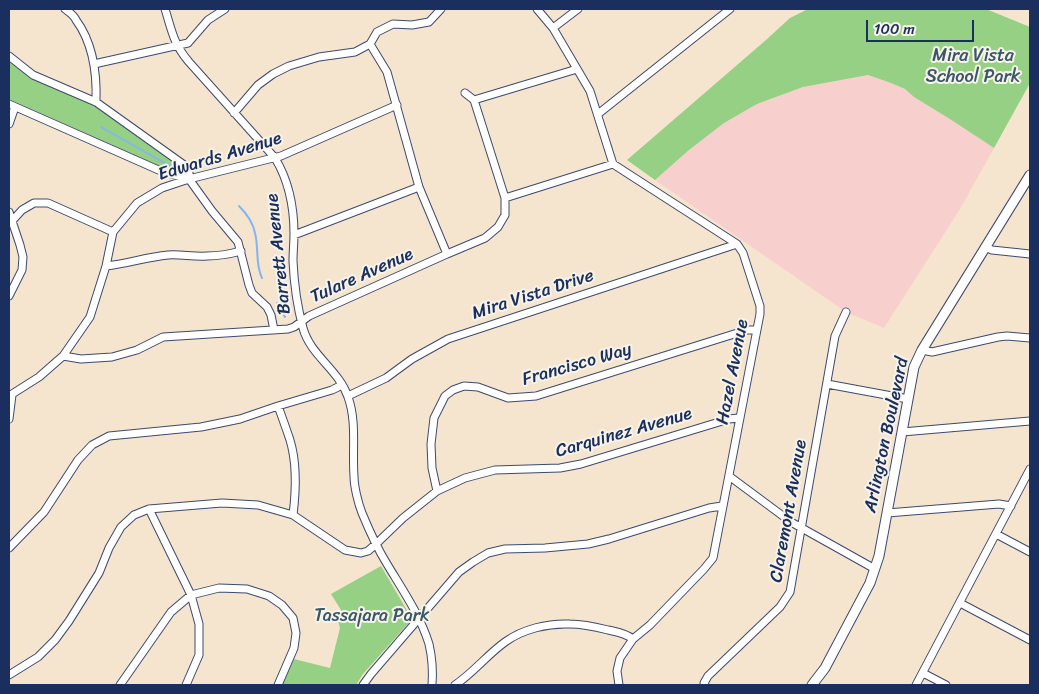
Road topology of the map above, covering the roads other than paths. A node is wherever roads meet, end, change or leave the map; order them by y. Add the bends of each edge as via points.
1 (65, 9) edge
2 (165, 9) edge
3 (225, 9) edge
4 (441, 9) edge
5 (537, 9) edge
6 (578, 9) edge
7 (730, 9) edge
8 (553, 28) junction
9 (370, 44) junction
10 (177, 45) junction
11 (9, 56) edge
12 (94, 64) junction
13 (578, 69) junction
14 (465, 93) dead end
15 (474, 100) junction
16 (96, 102) junction
17 (12, 105) edge
18 (397, 105) junction
19 (234, 113) junction
20 (598, 114) junction
21 (9, 124) edge
22 (275, 158) junction
23 (613, 164) junction
24 (1030, 175) edge
25 (189, 179) junction
26 (419, 186) junction
27 (506, 198) junction
28 (9, 212) edge
29 (12, 221) junction
30 (113, 232) junction
31 (294, 235) junction
32 (737, 244) junction
33 (985, 247) junction
34 (241, 251) junction
35 (447, 254) junction
36 (1030, 254) edge
37 (106, 266) junction
38 (9, 296) edge
39 (846, 312) dead end
40 (301, 322) junction
41 (274, 330) junction
42 (756, 330) junction
43 (1030, 338) edge
44 (922, 350) junction
45 (63, 356) junction
46 (827, 384) junction
47 (342, 385) junction
48 (11, 395) edge
49 (348, 396) junction
50 (908, 399) junction
51 (278, 406) junction
52 (739, 418) junction
53 (9, 419) edge
54 (1030, 421) edge
55 (902, 432) junction
56 (1030, 469) edge
57 (729, 476) junction
58 (437, 491) junction
59 (722, 506) junction
60 (1011, 506) junction
61 (149, 509) junction
62 (887, 512) junction
63 (293, 515) junction
64 (801, 528) junction
65 (996, 534) junction
66 (376, 544) junction
67 (9, 548) edge
68 (1030, 552) edge
69 (875, 569) junction
70 (191, 595) junction
71 (960, 603) junction
72 (419, 618) junction
73 (633, 639) junction
74 (1030, 640) edge
75 (923, 673) junction
76 (9, 675) edge
77 (120, 685) edge
78 (186, 685) edge
79 (278, 685) edge
80 (363, 685) edge
81 (432, 685) edge
82 (455, 685) edge
83 (619, 685) edge
84 (705, 685) edge
85 (812, 685) edge
86 (916, 685) edge
87 (946, 685) edge

1 - 12 street via 76,18 87,39
2 - 10 street, Barrett Avenue
3 - 10 street via 208,20 188,43
4 - 9 street via 430,22 393,24 377,32
5 - 8 street
6 - 8 street
7 - 20 street
8 - 13 street
9 - 18 street via 387,72
9 - 19 street via 355,52 318,57 273,74 258,85
10 - 12 street
10 - 19 street, Barrett Avenue
11 - 16 street via 32,75
12 - 16 street
13 - 15 street
13 - 20 street
14 - 15 street
15 - 27 street
16 - 25 street via 187,167
17 - 21 street
17 - 25 street via 163,172
18 - 22 street, Edwards Avenue
18 - 26 street
19 - 22 street, Barrett Avenue
20 - 23 street
22 - 25 street, Edwards Avenue
22 - 31 street, Barrett Avenue via 290,194
23 - 27 street
23 - 32 street
24 - 33 main road, Arlington Boulevard
25 - 30 street, Edwards Avenue via 162,188 138,203
25 - 34 street via 238,242
26 - 31 street
26 - 35 street
27 - 35 street, Tulare Avenue via 505,215 498,228 485,238
28 - 29 street
29 - 30 street via 34,203 48,203
29 - 38 street via 21,251 22,270
30 - 37 street, Edwards Avenue
31 - 40 street, Barrett Avenue via 294,281
32 - 42 street, Hazel Avenue via 760,306
32 - 49 street, Mira Vista Drive via 448,339 386,378
33 - 36 street
33 - 44 main road, Arlington Boulevard
34 - 37 street via 225,256 170,255
34 - 41 street via 248,285 271,315
35 - 40 street, Tulare Avenue
37 - 45 street, Edwards Avenue via 90,317
39 - 46 street, Claremont Avenue via 835,336
40 - 41 street, Tulare Avenue via 288,329
40 - 47 street, Barrett Avenue via 311,345
41 - 45 street, Tulare Avenue via 163,337 137,350 112,356 81,359
42 - 52 street, Hazel Avenue
42 - 58 street, Francisco Way via 747,330 536,396 508,398 478,387 464,386 453,390 445,396 434,418 431,444
43 - 44 street via 1007,336 932,352
44 - 50 main road, Arlington Boulevard via 914,367
45 - 48 street, Edwards Avenue
46 - 50 street
46 - 64 street, Claremont Avenue
47 - 49 street, Barrett Avenue
47 - 51 street
48 - 53 street
49 - 66 street, Barrett Avenue via 353,418 354,478 361,511
50 - 55 main road, Arlington Boulevard
51 - 63 street via 294,460
51 - 67 street via 240,419 201,427 109,436 92,445 78,460 44,512
52 - 57 street, Hazel Avenue
52 - 58 street, Carquinez Avenue via 581,464 560,468 495,470 465,478
54 - 55 street
55 - 62 main road, Arlington Boulevard
56 - 60 street
57 - 59 street, Hazel Avenue
57 - 64 street
58 - 66 street, Carquinez Avenue
59 - 72 street via 588,544 505,549 488,554 459,572
59 - 73 street, Hazel Avenue via 713,558
60 - 62 street via 999,504
60 - 65 street
61 - 63 street, Carquinez Avenue via 222,503 258,505
61 - 70 street
61 - 76 street, Carquinez Avenue via 134,515 121,527 99,573 55,640 38,657
62 - 69 main road, Arlington Boulevard
63 - 66 street, Carquinez Avenue via 345,550 362,553
64 - 69 street
64 - 84 street, Claremont Avenue via 790,592 780,607 708,676
65 - 68 street
65 - 71 street
66 - 72 street, Barrett Avenue
69 - 85 main road, Arlington Boulevard via 825,668
70 - 77 street via 171,612
70 - 78 street via 198,624 198,655
70 - 79 street via 219,588 247,589 269,596 282,605 293,618 296,633 294,648
71 - 74 street
71 - 75 street
72 - 80 street
72 - 81 street, Barrett Avenue via 429,644
73 - 82 street via 626,634 570,624 519,633
73 - 83 street, Hazel Avenue via 620,658
75 - 86 street
75 - 87 street

